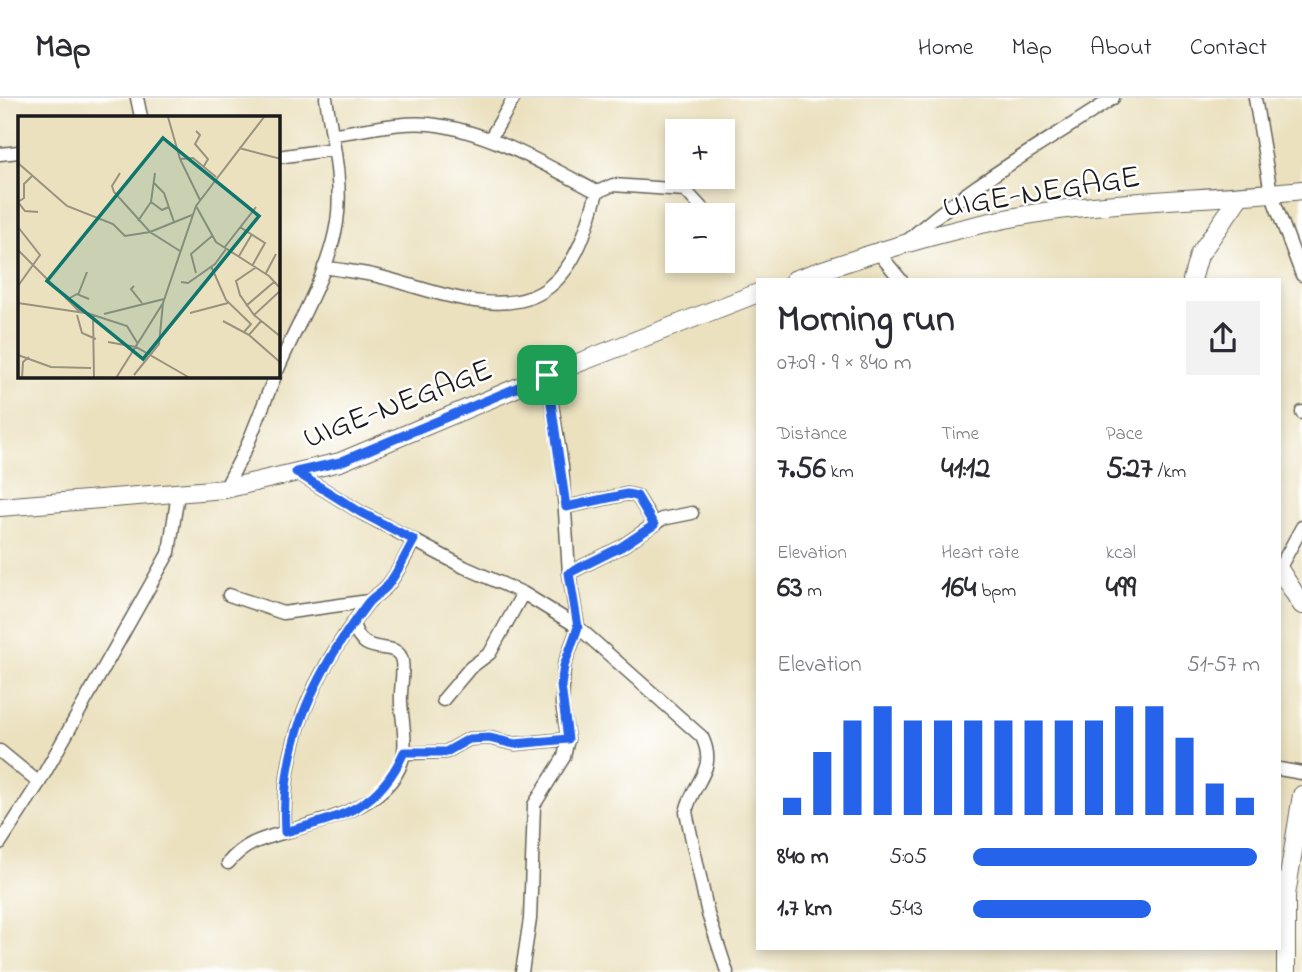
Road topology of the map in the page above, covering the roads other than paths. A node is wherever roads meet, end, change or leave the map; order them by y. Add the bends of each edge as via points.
1 (137, 98) edge
2 (326, 98) edge
3 (514, 98) edge
4 (1113, 98) edge
5 (1255, 98) edge
6 (141, 116) edge
7 (333, 134) junction
8 (490, 139) junction
9 (334, 149) junction
10 (18, 152) edge
11 (0, 154) edge
12 (280, 157) edge
13 (1302, 190) edge
14 (597, 192) junction
15 (1271, 193) junction
16 (1240, 196) junction
17 (697, 203) edge
18 (905, 243) junction
19 (877, 251) junction
20 (324, 267) junction
21 (1302, 275) edge
22 (800, 278) edge
23 (899, 278) edge
24 (1193, 278) edge
25 (756, 294) edge
26 (280, 365) edge
27 (547, 375) junction
28 (274, 378) edge
29 (296, 472) junction
30 (225, 489) junction
31 (178, 494) junction
32 (0, 507) edge
33 (566, 507) junction
34 (692, 513) dead end
35 (654, 525) junction
36 (1302, 527) edge
37 (414, 540) junction
38 (1281, 565) edge
39 (1281, 572) edge
40 (569, 573) junction
41 (523, 593) junction
42 (229, 595) dead end
43 (369, 601) junction
44 (1302, 605) edge
45 (353, 623) junction
46 (578, 627) junction
47 (443, 700) dead end
48 (568, 739) junction
49 (0, 751) edge
50 (404, 752) junction
51 (1281, 769) edge
52 (1302, 773) edge
53 (39, 783) junction
54 (1302, 795) edge
55 (285, 832) junction
56 (0, 842) edge
57 (228, 863) dead end
58 (522, 972) edge
59 (727, 972) edge
60 (1286, 972) edge

1 - 6 street
2 - 7 street
3 - 8 street
4 - 18 street via 982,181
5 - 15 street
7 - 8 street via 426,124
7 - 9 street
8 - 14 street
9 - 12 street
9 - 20 street via 337,222
10 - 11 street
13 - 15 main road, UIGE-NEGAGE
14 - 17 street via 613,185 685,190
14 - 20 street via 587,229 560,276 539,294 516,302 457,299 373,275
15 - 16 main road, UIGE-NEGAGE
15 - 21 street
16 - 18 main road, UIGE-NEGAGE via 1082,207
16 - 24 main road via 1199,256
18 - 19 main road, UIGE-NEGAGE
19 - 22 main road, UIGE-NEGAGE
19 - 23 street
20 - 26 street
25 - 27 main road, UIGE-NEGAGE
27 - 29 main road, UIGE-NEGAGE via 340,462
27 - 33 street
28 - 30 street
29 - 30 main road, UIGE-NEGAGE
29 - 37 street
30 - 31 main road, UIGE-NEGAGE
31 - 32 main road, UIGE-NEGAGE
31 - 53 street via 169,552
33 - 35 street via 627,494 637,496
33 - 40 street
34 - 35 street via 669,516
35 - 40 street
36 - 38 street
37 - 41 street
37 - 43 street via 388,584
39 - 44 main road
40 - 46 street
41 - 46 street
41 - 47 street via 490,653 470,668
42 - 43 street via 284,612
43 - 45 street
45 - 50 street via 362,643 401,656
45 - 55 street via 300,719 288,758
46 - 48 street via 561,686
46 - 59 street via 688,722 708,748 706,771 686,812 708,914
48 - 50 street via 515,744 469,739 446,752
48 - 58 street via 564,757 534,806 530,919
49 - 53 street
50 - 55 street via 391,780 371,798 322,822
51 - 52 street
53 - 56 street
54 - 60 main road via 1286,895
55 - 57 street via 246,845

